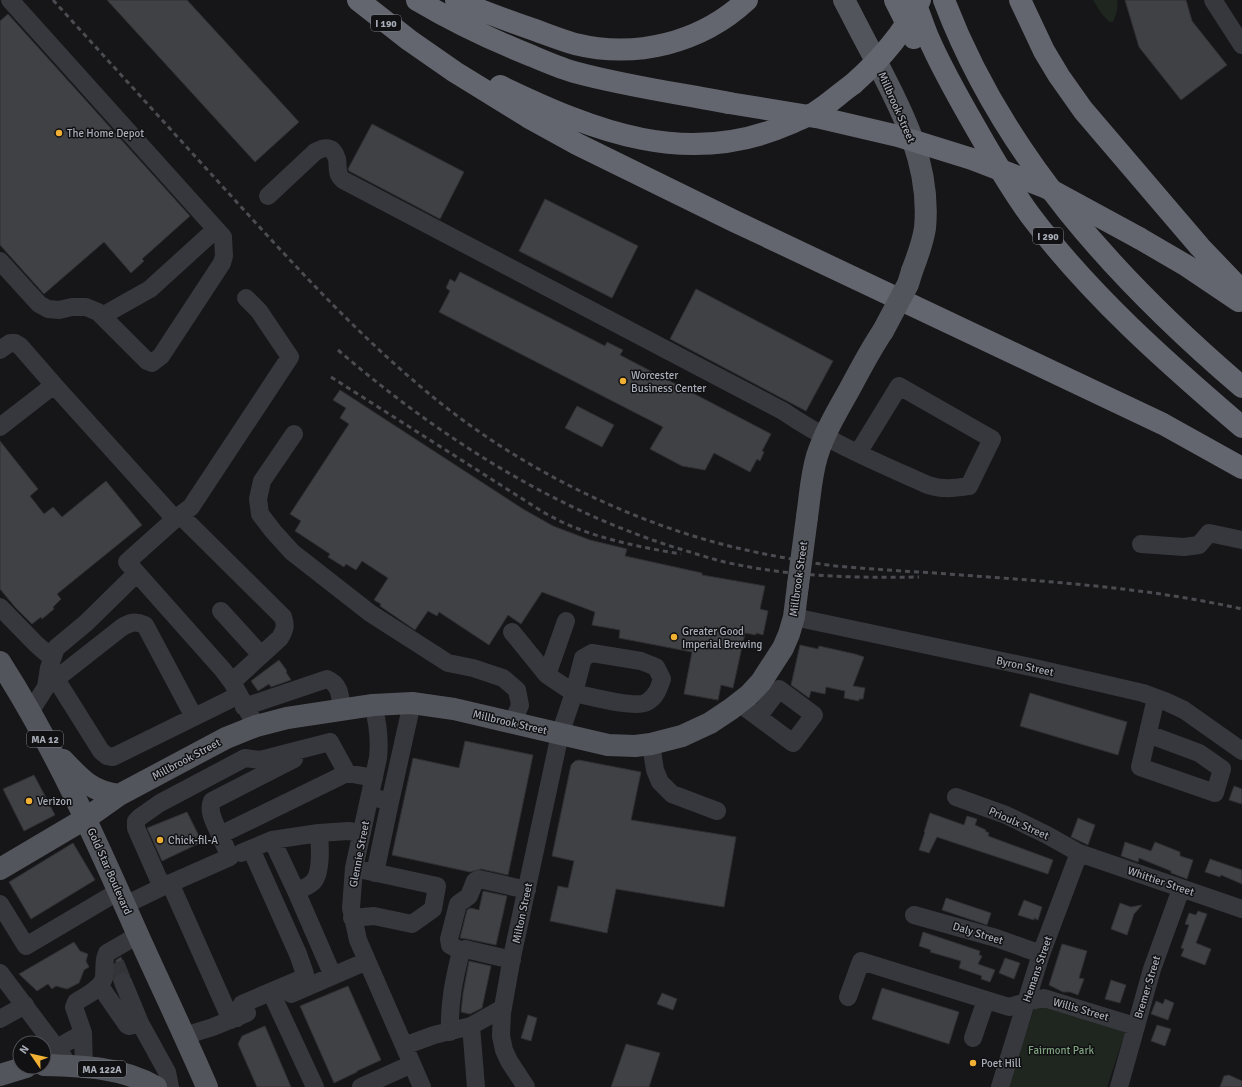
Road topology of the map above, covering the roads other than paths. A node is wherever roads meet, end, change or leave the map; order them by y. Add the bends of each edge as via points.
1 (10, 0) edge
2 (358, 0) edge
3 (417, 0) edge
4 (456, 0) edge
5 (747, 0) edge
6 (844, 0) edge
7 (895, 0) edge
8 (914, 0) edge
9 (920, 0) edge
10 (944, 0) edge
11 (1020, 0) edge
12 (1213, 0) edge
13 (414, 44) junction
14 (1242, 44) edge
15 (997, 165) junction
16 (268, 196) dead end
17 (216, 229) junction
18 (0, 261) edge
19 (1242, 291) edge
20 (246, 298) dead end
21 (1242, 303) edge
22 (102, 316) junction
23 (0, 350) edge
24 (54, 385) junction
25 (1242, 387) edge
26 (0, 427) edge
27 (1242, 427) edge
28 (294, 434) dead end
29 (825, 437) junction
30 (858, 453) junction
31 (1242, 468) edge
32 (178, 517) junction
33 (1242, 540) edge
34 (1141, 544) dead end
35 (137, 573) junction
36 (0, 607) edge
37 (221, 611) dead end
38 (794, 617) junction
39 (566, 621) dead end
40 (190, 632) junction
41 (512, 632) dead end
42 (262, 655) junction
43 (0, 662) edge
44 (52, 668) junction
45 (204, 669) dead end
46 (547, 675) junction
47 (8, 684) edge
48 (574, 693) junction
49 (238, 695) junction
50 (1156, 698) junction
51 (412, 703) junction
52 (739, 703) junction
53 (373, 705) junction
54 (342, 710) junction
55 (30, 712) junction
56 (194, 717) junction
57 (758, 718) junction
58 (513, 722) junction
59 (256, 726) junction
60 (560, 734) junction
61 (1148, 734) dead end
62 (330, 742) junction
63 (47, 743) junction
64 (651, 744) junction
65 (1242, 751) edge
66 (347, 772) junction
67 (374, 778) junction
68 (120, 795) junction
69 (370, 797) junction
70 (956, 797) dead end
71 (390, 802) junction
72 (717, 811) dead end
73 (86, 818) junction
74 (319, 833) junction
75 (362, 834) junction
76 (220, 835) junction
77 (272, 840) junction
78 (251, 849) junction
79 (1079, 853) junction
80 (230, 857) junction
81 (354, 868) junction
82 (0, 869) edge
83 (375, 873) junction
84 (166, 885) junction
85 (1181, 889) junction
86 (527, 890) junction
87 (296, 891) junction
88 (122, 898) junction
89 (0, 904) edge
90 (1242, 909) edge
91 (914, 915) dead end
92 (352, 918) junction
93 (138, 935) junction
94 (461, 951) junction
95 (1041, 954) junction
96 (512, 960) junction
97 (367, 961) junction
98 (0, 973) edge
99 (333, 976) junction
100 (123, 982) tunnel mouth
101 (100, 986) junction
102 (848, 997) dead end
103 (986, 1000) junction
104 (275, 1001) junction
105 (1026, 1002) junction
106 (25, 1005) junction
107 (503, 1008) junction
108 (0, 1018) edge
109 (234, 1019) junction
110 (140, 1023) junction
111 (471, 1026) junction
112 (1135, 1026) junction
113 (450, 1032) junction
114 (83, 1033) junction
115 (184, 1036) junction
116 (973, 1038) dead end
117 (404, 1046) junction
118 (57, 1048) junction
119 (412, 1064) junction
120 (52, 1066) edge
121 (77, 1067) junction
122 (12, 1071) edge
123 (0, 1075) edge
124 (156, 1087) edge
125 (170, 1087) edge
126 (207, 1087) edge
127 (315, 1087) edge
128 (361, 1087) edge
129 (422, 1087) edge
130 (476, 1087) edge
131 (526, 1087) edge
132 (1000, 1087) edge
133 (1119, 1087) edge

1 - 17 street
2 - 13 highway, I 190
3 - 21 highway, bridge via 512,48 574,72 634,86 821,118 898,136 972,159 1047,188 1187,266
4 - 5 highway via 486,14 575,44 635,50 672,43 687,37 729,14
6 - 29 main road, Millbrook Street, bridge via 908,124 925,190 925,228 905,289
7 - 15 highway via 954,116 973,145
8 - 15 highway, I 290 via 928,37 946,73
9 - 13 highway, bridge via 893,43 853,84 814,113 764,134 719,143 665,142 585,124
10 - 25 highway, I 290 via 988,95 1037,172 1071,216 1124,276 1176,328
11 - 19 highway via 1044,51 1083,110 1200,247
12 - 14 street
13 - 31 highway via 501,101 577,144 1162,424
15 - 27 highway, I 290 via 1031,216 1086,281 1158,353
16 - 29 street via 315,152 323,147 328,148 337,159 339,176 343,180 783,411
17 - 22 street via 150,289
17 - 22 street via 223,237 222,263 156,361 146,361
18 - 22 street via 39,304 48,309 86,307
20 - 32 street via 259,311 290,357 191,507
23 - 24 street via 10,342 20,346
24 - 26 street
24 - 32 street
28 - 58 street via 262,481 258,499 260,514 292,552 370,613 448,663 503,678 517,690 520,705
29 - 30 street
29 - 38 main road, Millbrook Street, bridge via 810,488
30 - 30 street via 899,386 992,438 969,486 950,489 928,485
32 - 35 street via 127,562
32 - 42 street via 282,617 284,632
33 - 34 street via 1209,533 1199,545 1184,547
35 - 40 street
35 - 44 street via 86,623 56,648
36 - 44 street via 36,644
37 - 42 street
38 - 50 street, Byron Street via 1035,668
38 - 52 main road, Millbrook Street via 775,662 761,682
39 - 46 street
40 - 45 street
40 - 49 street via 223,670
41 - 46 street
42 - 49 street
43 - 47 main road, Gold Star Boulevard / MA 12
44 - 55 street via 46,687
44 - 56 street via 101,751 107,756 113,757
44 - 56 street via 130,622 140,623 145,625
46 - 48 street
47 - 55 main road, Gold Star Boulevard / MA 12
48 - 48 street, Milton Street via 634,705 647,703 656,694 662,679 656,667 641,661 592,653 583,658
48 - 60 street, Milton Street
49 - 54 street via 327,679 337,685
49 - 56 street
49 - 59 street
50 - 61 street
50 - 65 street, Byron Street via 1184,710
51 - 53 main road, Millbrook Street
51 - 58 main road, Millbrook Street
51 - 71 street
52 - 57 street
52 - 64 main road, Millbrook Street via 698,730
53 - 54 main road, Millbrook Street
53 - 67 street, Glennie Street via 380,741
54 - 59 main road, Millbrook Street via 287,718
55 - 63 main road, Gold Star Boulevard / MA 12
57 - 57 street via 779,689 814,715 793,743
58 - 60 main road, Millbrook Street
59 - 68 main road, Millbrook Street via 226,738
60 - 64 main road, Millbrook Street via 608,744
60 - 86 street, Milton Street
62 - 66 street
62 - 76 street via 212,801 210,810
62 - 84 street via 260,760 245,758 160,803 140,817 136,822 136,828
63 - 68 main road via 90,786
63 - 73 main road, Gold Star Boulevard / MA 12
64 - 72 street via 655,770 660,782 672,794
66 - 67 street
66 - 76 street
67 - 69 street, Glennie Street
68 - 73 main road, Millbrook Street
69 - 71 street
69 - 75 street, Glennie Street
70 - 79 street, Prioulx Street via 1006,815
71 - 83 street
73 - 82 main road, Millbrook Street
73 - 88 main road, Gold Star Boulevard / MA 12
74 - 75 street via 348,831
74 - 77 street
74 - 87 street via 317,876 313,882
75 - 81 street, Glennie Street
76 - 80 street
77 - 78 street
77 - 87 street
78 - 80 street
78 - 109 street via 305,974 302,978 242,1004
79 - 85 street, Whittier Street
79 - 95 street, Hemans Street
80 - 84 street
81 - 83 street
81 - 92 street, Glennie Street
83 - 92 street via 436,886 433,909 412,924 374,916
84 - 88 street
84 - 109 street
85 - 90 street, Whittier Street
85 - 112 street, Bremer Street
86 - 94 street via 479,879 475,881 469,896 458,904 449,939 450,945
86 - 96 street, Milton Street
87 - 99 street
88 - 89 street via 26,946
88 - 93 main road, Gold Star Boulevard / MA 12
91 - 95 street, Daly Street via 996,938
92 - 97 street, Glennie Street
93 - 101 street via 112,957 105,957 104,978
93 - 115 main road, Gold Star Boulevard / MA 12
94 - 96 street via 465,949
94 - 113 street via 451,998
95 - 105 street, Hemans Street
96 - 107 street, Milton Street
97 - 99 street
97 - 117 street, Glennie Street
98 - 106 street
99 - 104 street
100 - 110 street
101 - 110 street via 126,1025
101 - 114 street via 74,1005
102 - 103 street, Willis Street via 861,961
103 - 105 street, Willis Street via 1009,1007
103 - 116 street
104 - 109 street
104 - 127 street
105 - 112 street, Willis Street via 1044,998
105 - 132 street, Hemans Street
106 - 108 street
106 - 118 street
107 - 111 street
107 - 131 street, Milton Street via 501,1036 504,1050
109 - 115 street
110 - 125 street via 167,1072
111 - 113 street
111 - 130 street
112 - 133 street, Bremer Street
113 - 117 street
114 - 118 street
114 - 121 street
115 - 126 main road, Gold Star Boulevard / MA 12
117 - 119 street, Glennie Street
118 - 121 street
119 - 128 street
119 - 129 street, Glennie Street
120 - 121 main road, MA 122A
121 - 124 main road, MA 122A via 105,1069 129,1075
122 - 123 main road

